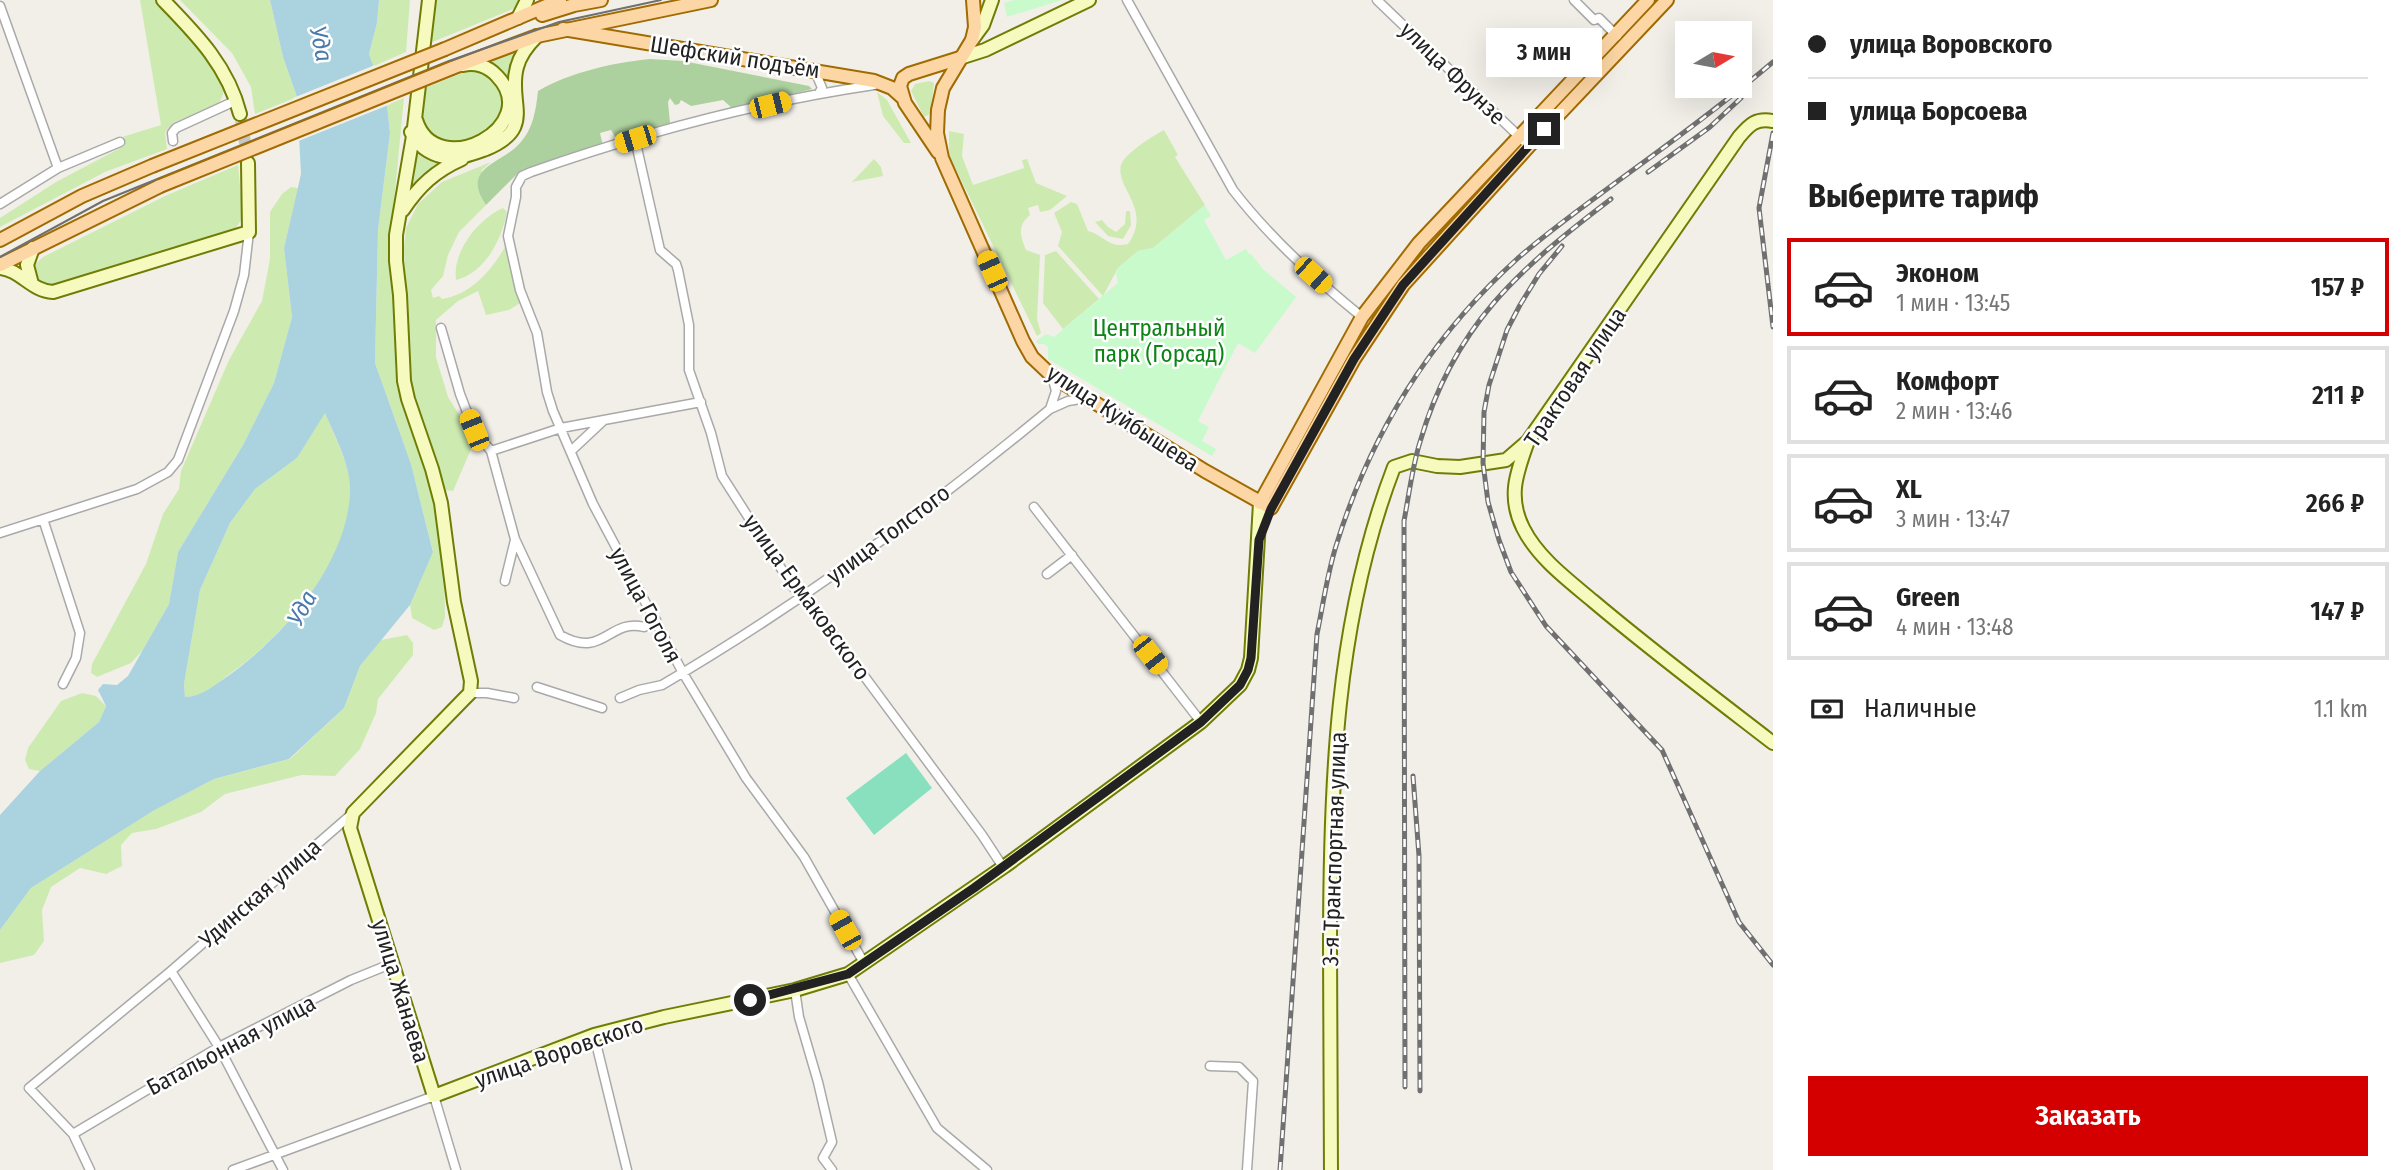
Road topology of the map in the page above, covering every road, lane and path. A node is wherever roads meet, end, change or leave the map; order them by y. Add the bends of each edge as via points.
1 (163, 0) edge
2 (427, 0) edge
3 (527, 0) edge
4 (561, 0) edge
5 (601, 0) edge
6 (711, 0) edge
7 (974, 0) edge
8 (992, 0) edge
9 (1089, 0) edge
10 (1127, 0) edge
11 (1377, 0) edge
12 (1574, 0) edge
13 (1648, 0) edge
14 (1667, 0) edge
15 (0, 6) edge
16 (518, 18) junction
17 (980, 28) junction
18 (563, 29) junction
19 (482, 35) junction
20 (537, 36) junction
21 (1620, 39) junction
22 (997, 45) junction
23 (960, 58) junction
24 (452, 68) junction
25 (815, 71) junction
26 (920, 72) junction
27 (882, 84) junction
28 (943, 88) junction
29 (819, 93) junction
30 (902, 97) junction
31 (237, 100) junction
32 (938, 110) junction
33 (240, 114) tunnel mouth
34 (917, 118) junction
35 (1773, 121) edge
36 (413, 128) junction
37 (635, 139) junction
38 (173, 141) dead end
39 (1524, 141) junction
40 (120, 142) dead end
41 (469, 156) junction
42 (942, 158) junction
43 (248, 163) tunnel mouth
44 (58, 168) junction
45 (0, 204) edge
46 (401, 213) junction
47 (249, 232) junction
48 (0, 240) edge
49 (33, 248) junction
50 (0, 267) edge
51 (34, 287) junction
52 (1362, 317) junction
53 (441, 328) dead end
54 (1052, 376) junction
55 (1087, 398) junction
56 (701, 402) junction
57 (1050, 409) junction
58 (604, 420) junction
59 (561, 428) junction
60 (1528, 441) junction
61 (572, 450) junction
62 (491, 451) junction
63 (1266, 506) junction
64 (1034, 508) dead end
65 (43, 519) junction
66 (0, 533) edge
67 (515, 539) junction
68 (1072, 555) junction
69 (1047, 574) dead end
70 (505, 581) dead end
71 (803, 597) junction
72 (656, 620) junction
73 (683, 673) junction
74 (63, 684) dead end
75 (470, 687) junction
76 (537, 687) dead end
77 (514, 698) dead end
78 (620, 698) dead end
79 (602, 708) dead end
80 (1201, 722) junction
81 (1773, 743) edge
82 (353, 813) junction
83 (1003, 867) junction
84 (393, 962) junction
85 (863, 963) junction
86 (172, 971) junction
87 (848, 974) junction
88 (795, 990) junction
89 (594, 1035) junction
90 (219, 1047) junction
91 (1210, 1066) dead end
92 (434, 1096) junction
93 (73, 1134) junction
94 (275, 1153) junction
95 (90, 1170) edge
96 (233, 1170) edge
97 (283, 1170) edge
98 (456, 1170) edge
99 (627, 1170) edge
100 (831, 1170) edge
101 (987, 1170) edge
102 (1247, 1170) edge
103 (1331, 1170) edge

1 - 31 street via 219,64
2 - 36 street
3 - 16 street
4 - 16 main road
5 - 19 main road
6 - 18 main road
7 - 17 main road
8 - 17 street
9 - 22 street
10 - 52 street via 1233,190 1285,248
11 - 39 street, улица Фрунзе
12 - 21 street
13 - 21 main road
14 - 21 main road
15 - 44 street
16 - 19 main road
17 - 22 street via 989,44
17 - 23 main road, улица Куйбышева
18 - 20 main road
18 - 25 main road, Шефский подъём
19 - 48 main road, bridge via 152,166 82,196
20 - 24 main road
20 - 41 street via 516,68 514,126 503,140
21 - 39 main road
22 - 23 street
23 - 26 main road
23 - 28 main road, улица Куйбышева
24 - 36 street via 478,64 498,76 509,98 501,126 471,145 448,148
24 - 49 main road, bridge via 160,186
25 - 27 main road, Шефский подъём
25 - 29 street via 822,88
26 - 28 main road via 935,75
26 - 30 main road via 904,78
27 - 29 street
27 - 30 main road, Шефский подъём
28 - 32 main road, улица Куйбышева
29 - 37 street
30 - 34 main road, улица Куйбышева
31 - 33 street
31 - 38 street via 176,128
32 - 34 main road via 929,119
32 - 42 main road, улица Куйбышева
34 - 42 main road, улица Куйбышева
35 - 60 street, Трактовая улица via 1757,120 1739,136
36 - 41 street via 424,148 436,155
36 - 46 street
37 - 56 street, улица Ермаковского via 660,250 678,270 688,321 690,370
37 - 59 street, улица Гоголя via 522,176 516,187 508,236 512,259
39 - 52 main road via 1419,243
39 - 63 main road via 1386,307
40 - 44 street
41 - 46 street via 424,181
42 - 54 main road, улица Куйбышева via 1023,341
43 - 47 street
44 - 45 street
46 - 75 street via 395,247 404,381 441,503
47 - 51 street via 58,291
47 - 65 street via 234,312 178,460 168,472 137,489
49 - 50 main road
49 - 51 street via 27,265
50 - 51 street
52 - 63 main road
53 - 62 street via 474,430
54 - 55 main road, улица Куйбышева
54 - 57 street via 1056,391
55 - 57 street, улица Толстого
55 - 63 main road, улица Куйбышева
56 - 58 street
56 - 71 street, улица Ермаковского via 722,476
57 - 71 street, улица Толстого
58 - 59 street
58 - 61 street
59 - 61 street, улица Гоголя
59 - 62 street
60 - 81 street, Трактовая улица via 1514,482 1516,509 1533,543 1555,568 1637,638
60 - 103 street, 3-я Транспортная улица via 1506,460 1460,467 1412,461 1394,467 1371,536 1357,588 1335,749 1330,824
61 - 72 street, улица Гоголя via 593,504
62 - 67 street
63 - 80 street, улица Воровского via 1248,670 1240,685
64 - 68 street
65 - 66 street
65 - 74 street via 80,633 76,658
67 - 70 street
67 - 72 street via 560,635 573,643 587,645 632,624 644,626
68 - 69 street
68 - 80 street
71 - 73 street, улица Толстого
71 - 83 street, улица Ермаковского
72 - 73 street, улица Гоголя
73 - 78 street, улица Толстого
73 - 85 street, улица Гоголя via 746,778 804,857
75 - 77 street
75 - 82 street, Удинская улица
76 - 79 street
80 - 83 street, улица Воровского
82 - 84 street, улица Жанаева via 350,828
82 - 86 street, Удинская улица
83 - 85 street, улица Воровского
84 - 90 street, Батальонная улица
84 - 92 street, улица Жанаева
85 - 87 street, улица Воровского
86 - 90 street
86 - 93 street, Удинская улица via 29,1088
87 - 88 street, улица Воровского
87 - 101 street via 937,1128
88 - 89 street, улица Воровского
88 - 100 street via 832,1142 823,1158
89 - 92 street, улица Воровского
89 - 99 street
90 - 93 street, Батальонная улица
90 - 94 street
91 - 102 street via 1239,1067 1252,1081
92 - 94 street, улица Воровского
92 - 98 street, улица Жанаева
93 - 95 street
94 - 96 street, улица Воровского
94 - 97 street

